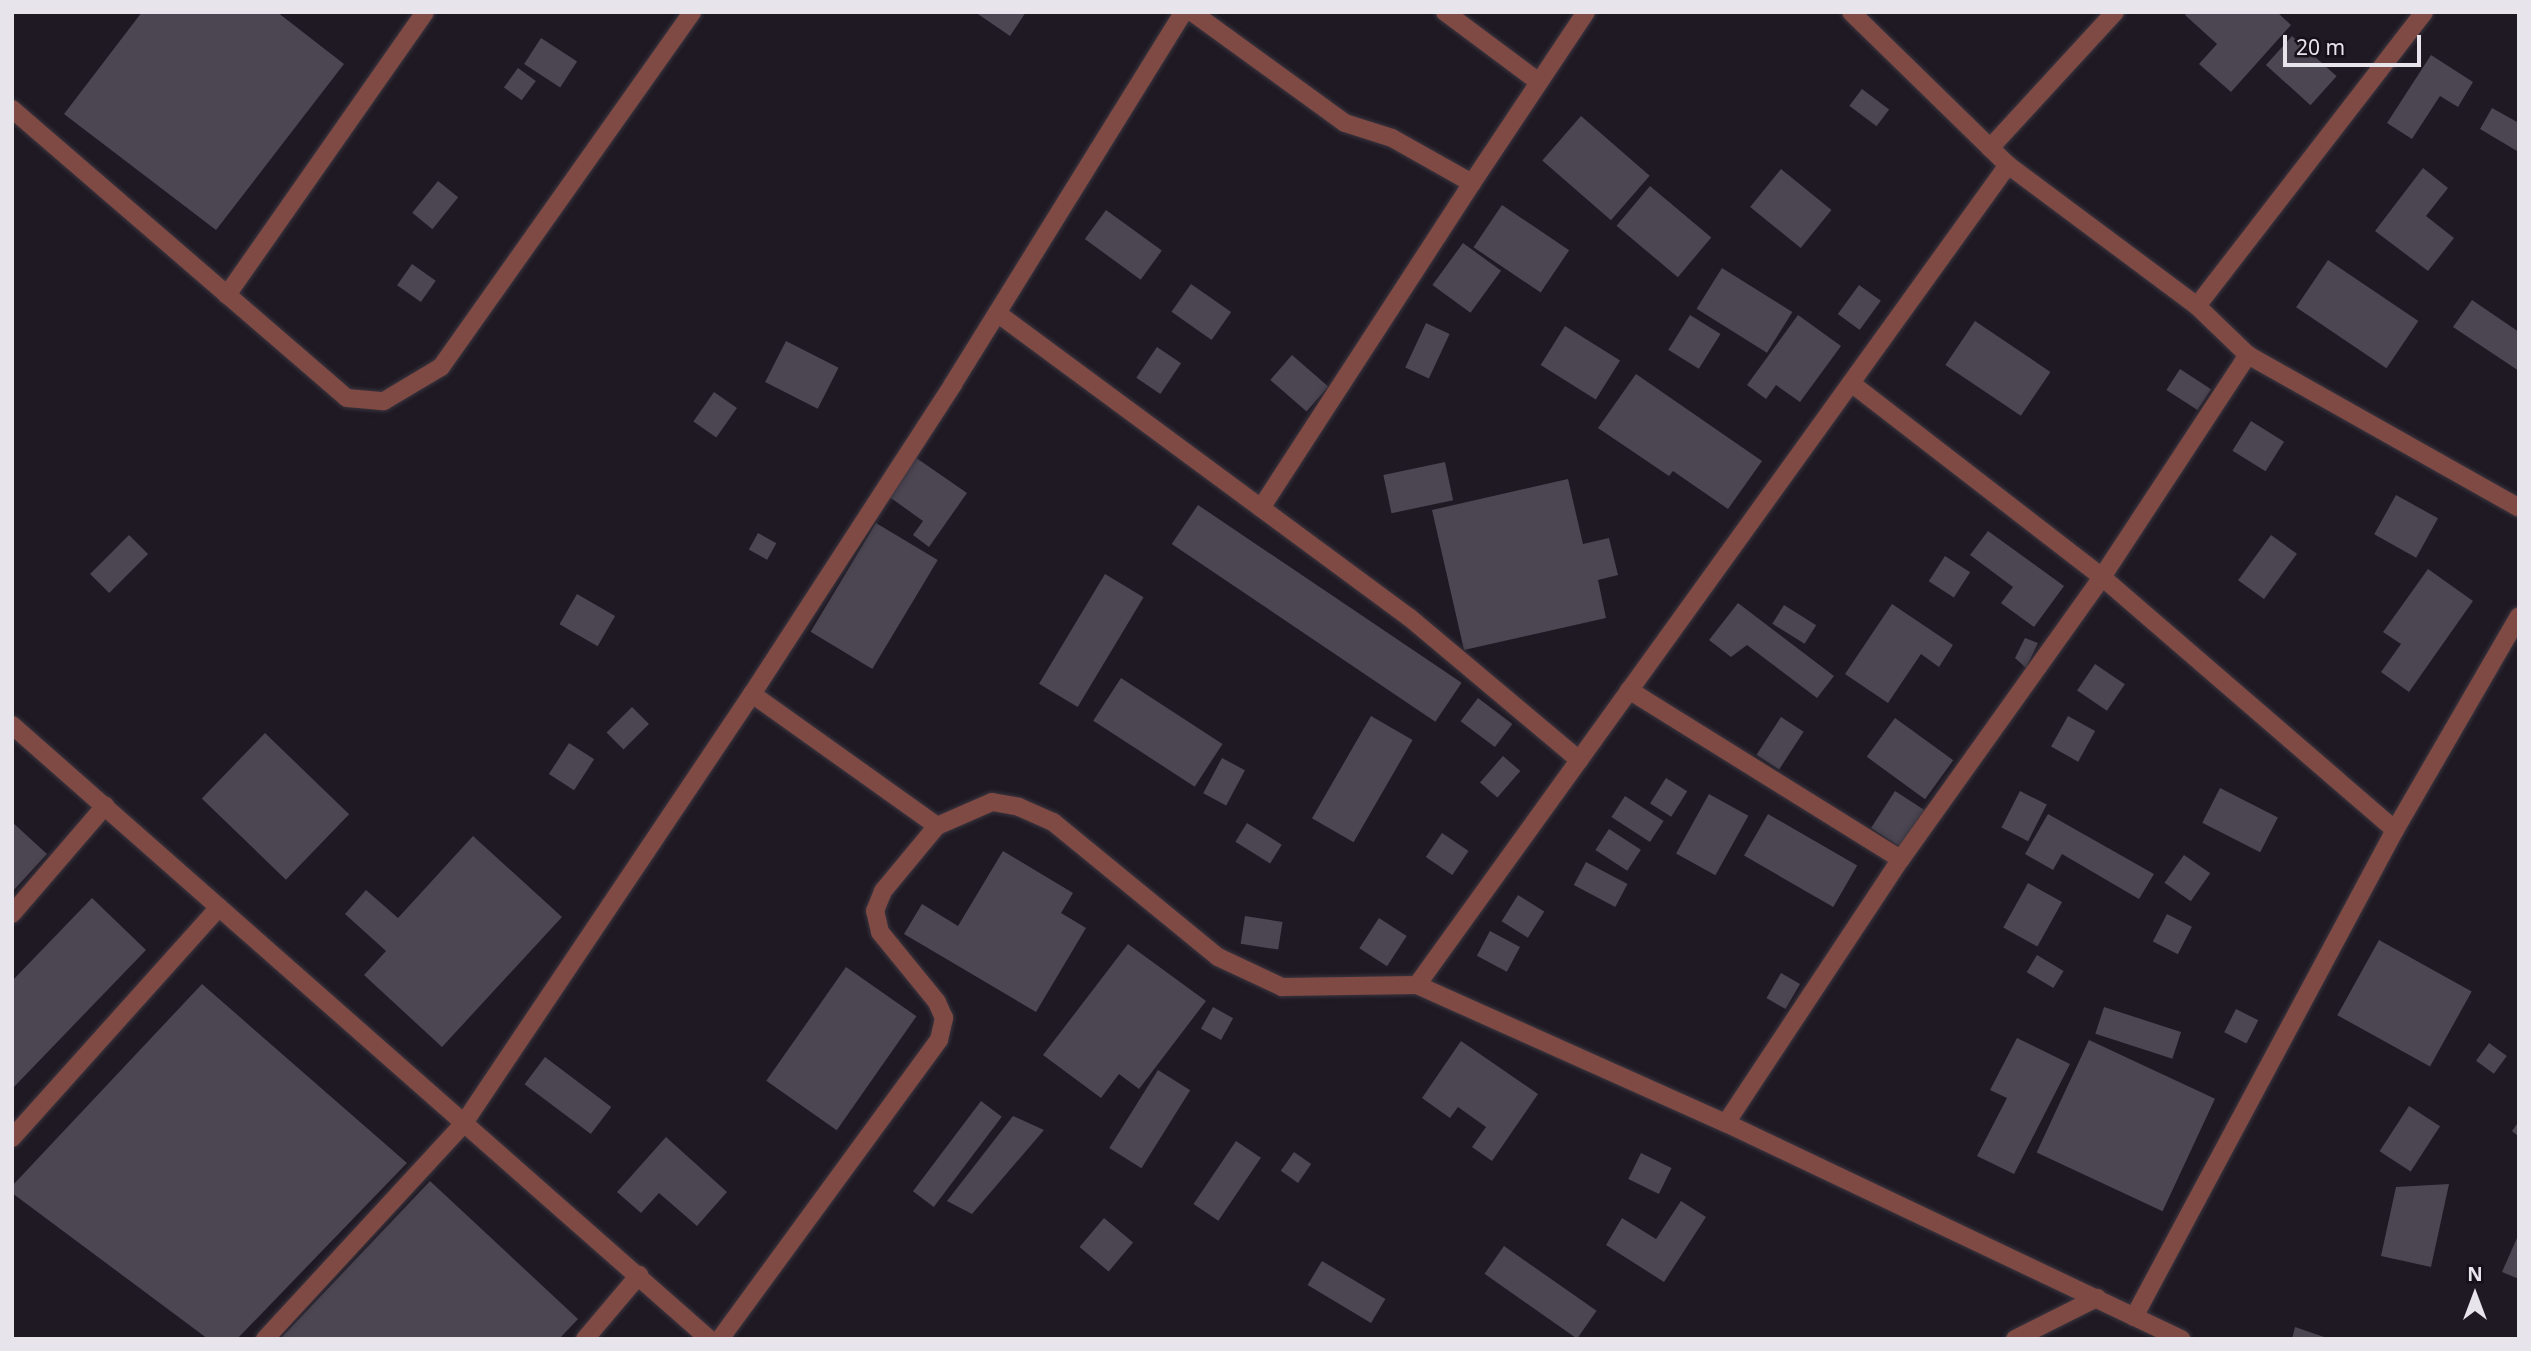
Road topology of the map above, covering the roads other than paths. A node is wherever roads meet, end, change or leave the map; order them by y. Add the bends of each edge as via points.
1 (425, 12) edge
2 (692, 12) edge
3 (1184, 12) edge
4 (1192, 12) edge
5 (1445, 12) edge
6 (1586, 12) edge
7 (1851, 12) edge
8 (2115, 12) edge
9 (2424, 12) edge
10 (1539, 82) junction
11 (12, 109) edge
12 (1990, 148) junction
13 (2008, 165) junction
14 (1472, 183) junction
15 (228, 295) junction
16 (2197, 306) junction
17 (997, 313) junction
18 (2248, 355) junction
19 (1851, 383) junction
20 (2519, 507) edge
21 (1261, 508) junction
22 (2102, 577) junction
23 (2519, 616) edge
24 (1629, 690) junction
25 (752, 694) junction
26 (12, 725) edge
27 (1579, 760) junction
28 (105, 806) junction
29 (937, 826) junction
30 (2395, 830) junction
31 (1901, 859) junction
32 (219, 907) junction
33 (12, 914) edge
34 (1417, 985) junction
35 (464, 1123) junction
36 (1726, 1123) junction
37 (12, 1138) edge
38 (639, 1275) junction
39 (2097, 1298) junction
40 (2134, 1317) junction
41 (265, 1339) edge
42 (585, 1339) edge
43 (709, 1339) edge
44 (720, 1339) edge
45 (2015, 1339) edge
46 (2181, 1339) edge

1 - 15 street
2 - 15 street via 441,367 384,401 347,398
3 - 17 street
4 - 14 street via 1345,123 1392,138
5 - 10 street
6 - 10 street
7 - 12 street
8 - 12 street
9 - 16 street
10 - 14 street
11 - 15 street
12 - 13 street
13 - 16 street
13 - 19 street
14 - 21 street
16 - 18 street
17 - 21 street
17 - 25 street
18 - 20 street
18 - 22 street
19 - 22 street
19 - 24 street
21 - 27 street via 1410,618
22 - 30 street
22 - 31 street
23 - 30 street
24 - 27 street
24 - 31 street
25 - 29 street
25 - 35 street
26 - 28 street
27 - 34 street
28 - 32 street
28 - 33 street
29 - 34 street via 992,802 1020,807 1053,822 1218,957 1282,987
29 - 44 street via 883,891 875,911 880,932 937,1002 944,1018 939,1040
30 - 40 street
31 - 36 street
32 - 35 street
32 - 37 street
34 - 36 street
35 - 38 street
35 - 41 street
36 - 39 street
38 - 42 street
38 - 43 street
39 - 40 street
39 - 45 street
40 - 46 street

